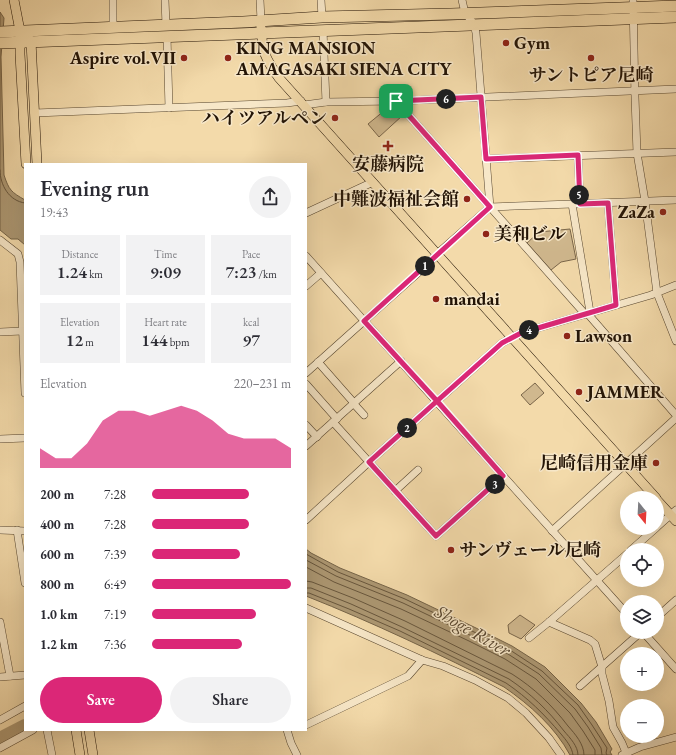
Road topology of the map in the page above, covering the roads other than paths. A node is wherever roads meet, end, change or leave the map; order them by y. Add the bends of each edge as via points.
1 (14, 0) edge
2 (112, 0) edge
3 (165, 0) edge
4 (260, 0) edge
5 (321, 0) edge
6 (462, 0) edge
7 (633, 3) edge
8 (676, 6) edge
9 (465, 13) junction
10 (322, 17) junction
11 (676, 17) edge
12 (634, 18) junction
13 (260, 20) junction
14 (474, 24) junction
15 (166, 25) junction
16 (113, 27) junction
17 (323, 30) junction
18 (262, 32) junction
19 (166, 36) junction
20 (13, 37) edge
21 (676, 90) edge
22 (635, 91) junction
23 (481, 97) junction
24 (396, 101) junction
25 (326, 102) junction
26 (302, 103) junction
27 (169, 108) junction
28 (35, 113) junction
29 (676, 152) edge
30 (638, 153) junction
31 (578, 155) junction
32 (486, 159) junction
33 (26, 163) edge
34 (37, 163) edge
35 (373, 182) junction
36 (676, 200) edge
37 (645, 201) junction
38 (608, 203) junction
39 (576, 204) junction
40 (490, 207) junction
41 (307, 213) edge
42 (0, 240) edge
43 (437, 254) junction
44 (307, 257) edge
45 (321, 273) junction
46 (307, 285) edge
47 (676, 285) edge
48 (657, 292) junction
49 (616, 305) junction
50 (587, 313) junction
51 (364, 321) junction
52 (22, 331) junction
53 (0, 332) edge
54 (512, 338) junction
55 (676, 341) edge
56 (401, 361) junction
57 (318, 362) junction
58 (24, 372) edge
59 (307, 372) edge
60 (307, 385) edge
61 (437, 401) junction
62 (354, 403) junction
63 (364, 415) dead end
64 (676, 415) edge
65 (676, 418) edge
66 (335, 420) junction
67 (307, 426) edge
68 (317, 437) junction
69 (24, 438) edge
70 (0, 439) edge
71 (307, 445) edge
72 (369, 462) junction
73 (625, 464) junction
74 (418, 470) dead end
75 (503, 476) junction
76 (395, 491) junction
77 (649, 491) edge
78 (664, 506) edge
79 (674, 515) edge
80 (307, 519) edge
81 (664, 522) edge
82 (0, 530) edge
83 (17, 530) junction
84 (552, 530) junction
85 (24, 531) edge
86 (647, 535) edge
87 (639, 543) edge
88 (620, 560) edge
89 (24, 576) edge
90 (597, 581) junction
91 (676, 600) edge
92 (620, 606) edge
93 (307, 608) edge
94 (664, 611) edge
95 (0, 622) edge
96 (549, 622) junction
97 (529, 638) dead end
98 (634, 639) edge
99 (648, 639) edge
100 (422, 660) junction
101 (602, 667) junction
102 (676, 669) edge
103 (24, 675) edge
104 (10, 676) junction
105 (0, 677) edge
106 (580, 686) dead end
107 (24, 707) edge
108 (0, 720) edge
109 (307, 725) edge
110 (31, 731) edge
111 (47, 731) edge
112 (76, 731) edge
113 (89, 731) edge
114 (287, 732) edge
115 (676, 737) edge
116 (0, 748) edge
117 (625, 754) edge
118 (52, 755) edge
119 (80, 755) edge
120 (93, 755) edge
121 (297, 755) edge
122 (561, 755) edge

1 - 20 main road
2 - 16 street
3 - 15 street
4 - 13 street
5 - 10 street
6 - 9 street
7 - 8 highway
7 - 9 highway
7 - 12 street
9 - 10 highway
9 - 14 street
10 - 13 highway
11 - 12 highway
12 - 14 highway
12 - 22 street
13 - 15 highway
13 - 18 main road
14 - 17 highway
14 - 23 street
15 - 16 highway
16 - 20 highway
17 - 18 highway
17 - 25 street
18 - 19 highway
18 - 26 main road via 262,46 268,62
19 - 20 highway
19 - 27 street
20 - 28 main road
20 - 33 main road
21 - 22 street
22 - 23 street
22 - 30 street
23 - 24 street
23 - 32 street
24 - 25 street
24 - 40 street
25 - 26 street
26 - 27 street
26 - 35 main road
27 - 28 street
28 - 34 main road
29 - 30 street
30 - 31 street
30 - 37 street
31 - 32 street
31 - 39 street
32 - 40 street
35 - 41 street
35 - 43 main road
36 - 37 street
37 - 38 street
37 - 48 street
38 - 39 street
38 - 49 street
39 - 40 street
39 - 50 street
40 - 43 street
40 - 50 street
42 - 52 street via 19,257
43 - 51 street
43 - 54 main road
44 - 45 street
45 - 46 street
45 - 51 street
47 - 48 street
48 - 49 street
48 - 55 street
49 - 50 street
50 - 54 street
50 - 64 street
51 - 56 street
51 - 57 street
52 - 53 street
52 - 58 street
54 - 61 street via 502,343
54 - 73 main road
56 - 61 street
56 - 62 street
57 - 59 street
57 - 62 street
60 - 66 street
61 - 72 street
61 - 75 street
62 - 63 street
62 - 66 street
65 - 73 street
66 - 68 street
66 - 72 street
67 - 68 street
68 - 71 street
69 - 70 street
72 - 76 street
72 - 80 street
73 - 77 main road
73 - 84 street
74 - 76 street
75 - 76 street via 436,536
75 - 84 street
78 - 79 main road
79 - 81 street
82 - 83 street
83 - 85 street
83 - 89 street
84 - 90 street
86 - 87 street
88 - 90 street
90 - 92 street
90 - 96 street
91 - 94 street
93 - 100 street
95 - 104 street
96 - 97 street
96 - 101 street via 590,640 594,644
98 - 101 street
99 - 102 street
100 - 109 street via 408,676
100 - 122 street via 475,680 508,698 526,712
101 - 106 street
101 - 117 street via 613,727
103 - 104 street
104 - 105 street
107 - 108 street
110 - 116 street
111 - 118 street
112 - 119 main road
113 - 120 main road
114 - 121 street
115 - 117 street

